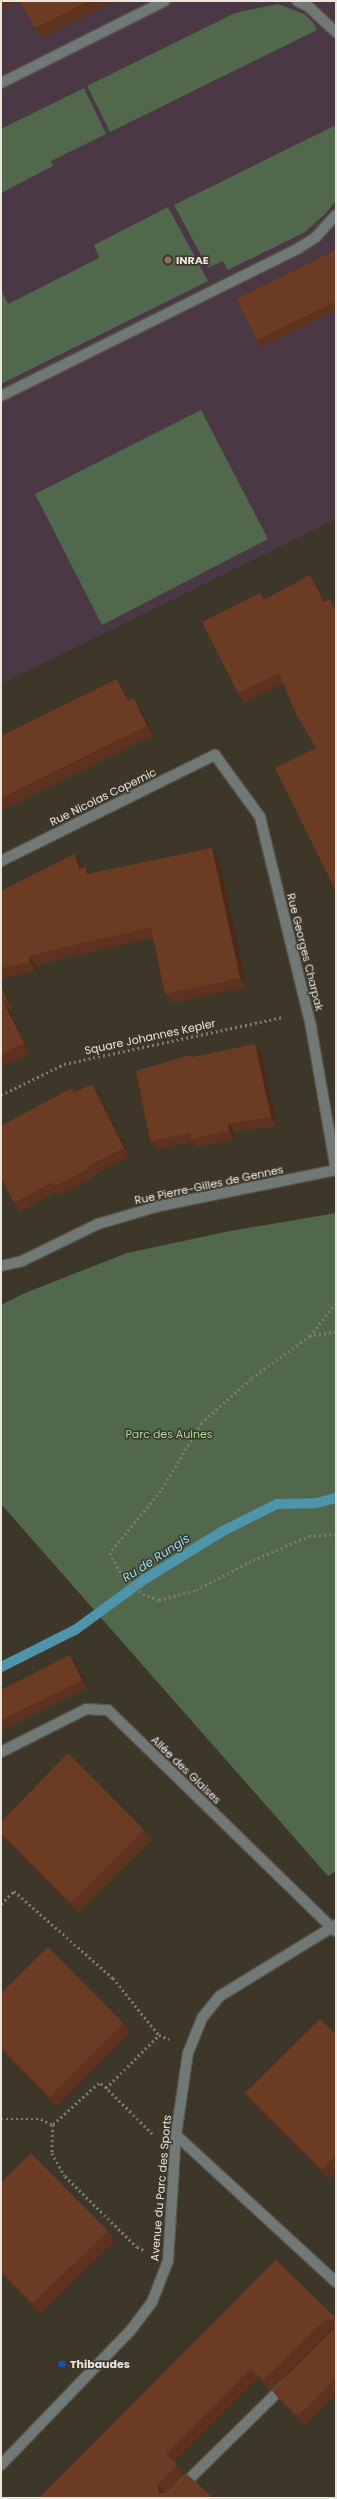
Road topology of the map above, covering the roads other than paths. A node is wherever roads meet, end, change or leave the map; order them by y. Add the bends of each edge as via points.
1 (165, 1) edge
2 (297, 1) edge
3 (336, 32) edge
4 (1, 83) edge
5 (336, 215) edge
6 (1, 396) edge
7 (215, 755) joint
8 (1, 861) edge
9 (336, 1170) edge
10 (3, 1262) edge
11 (1, 1752) edge
12 (334, 1929) edge
13 (176, 2135) junction
14 (336, 2282) edge
15 (292, 2378) edge
16 (1, 2465) edge
17 (170, 2498) edge

1 - 4 street
2 - 3 street via 309,7
5 - 6 street via 316,237 299,248
7 - 8 street, Rue Nicolas Copernic
7 - 9 street, Rue Georges Charpak via 260,817 307,1012
9 - 10 street, Rue Pierre-Gilles de Gennes via 159,1206 98,1224 22,1262
11 - 12 street, Allée des Glaises via 86,1709 108,1710
12 - 13 street, Avenue du Parc des Sports via 220,1996 202,2018 190,2048
13 - 14 street
13 - 16 street, Avenue du Parc des Sports via 168,2261 152,2302 131,2330
15 - 17 street

